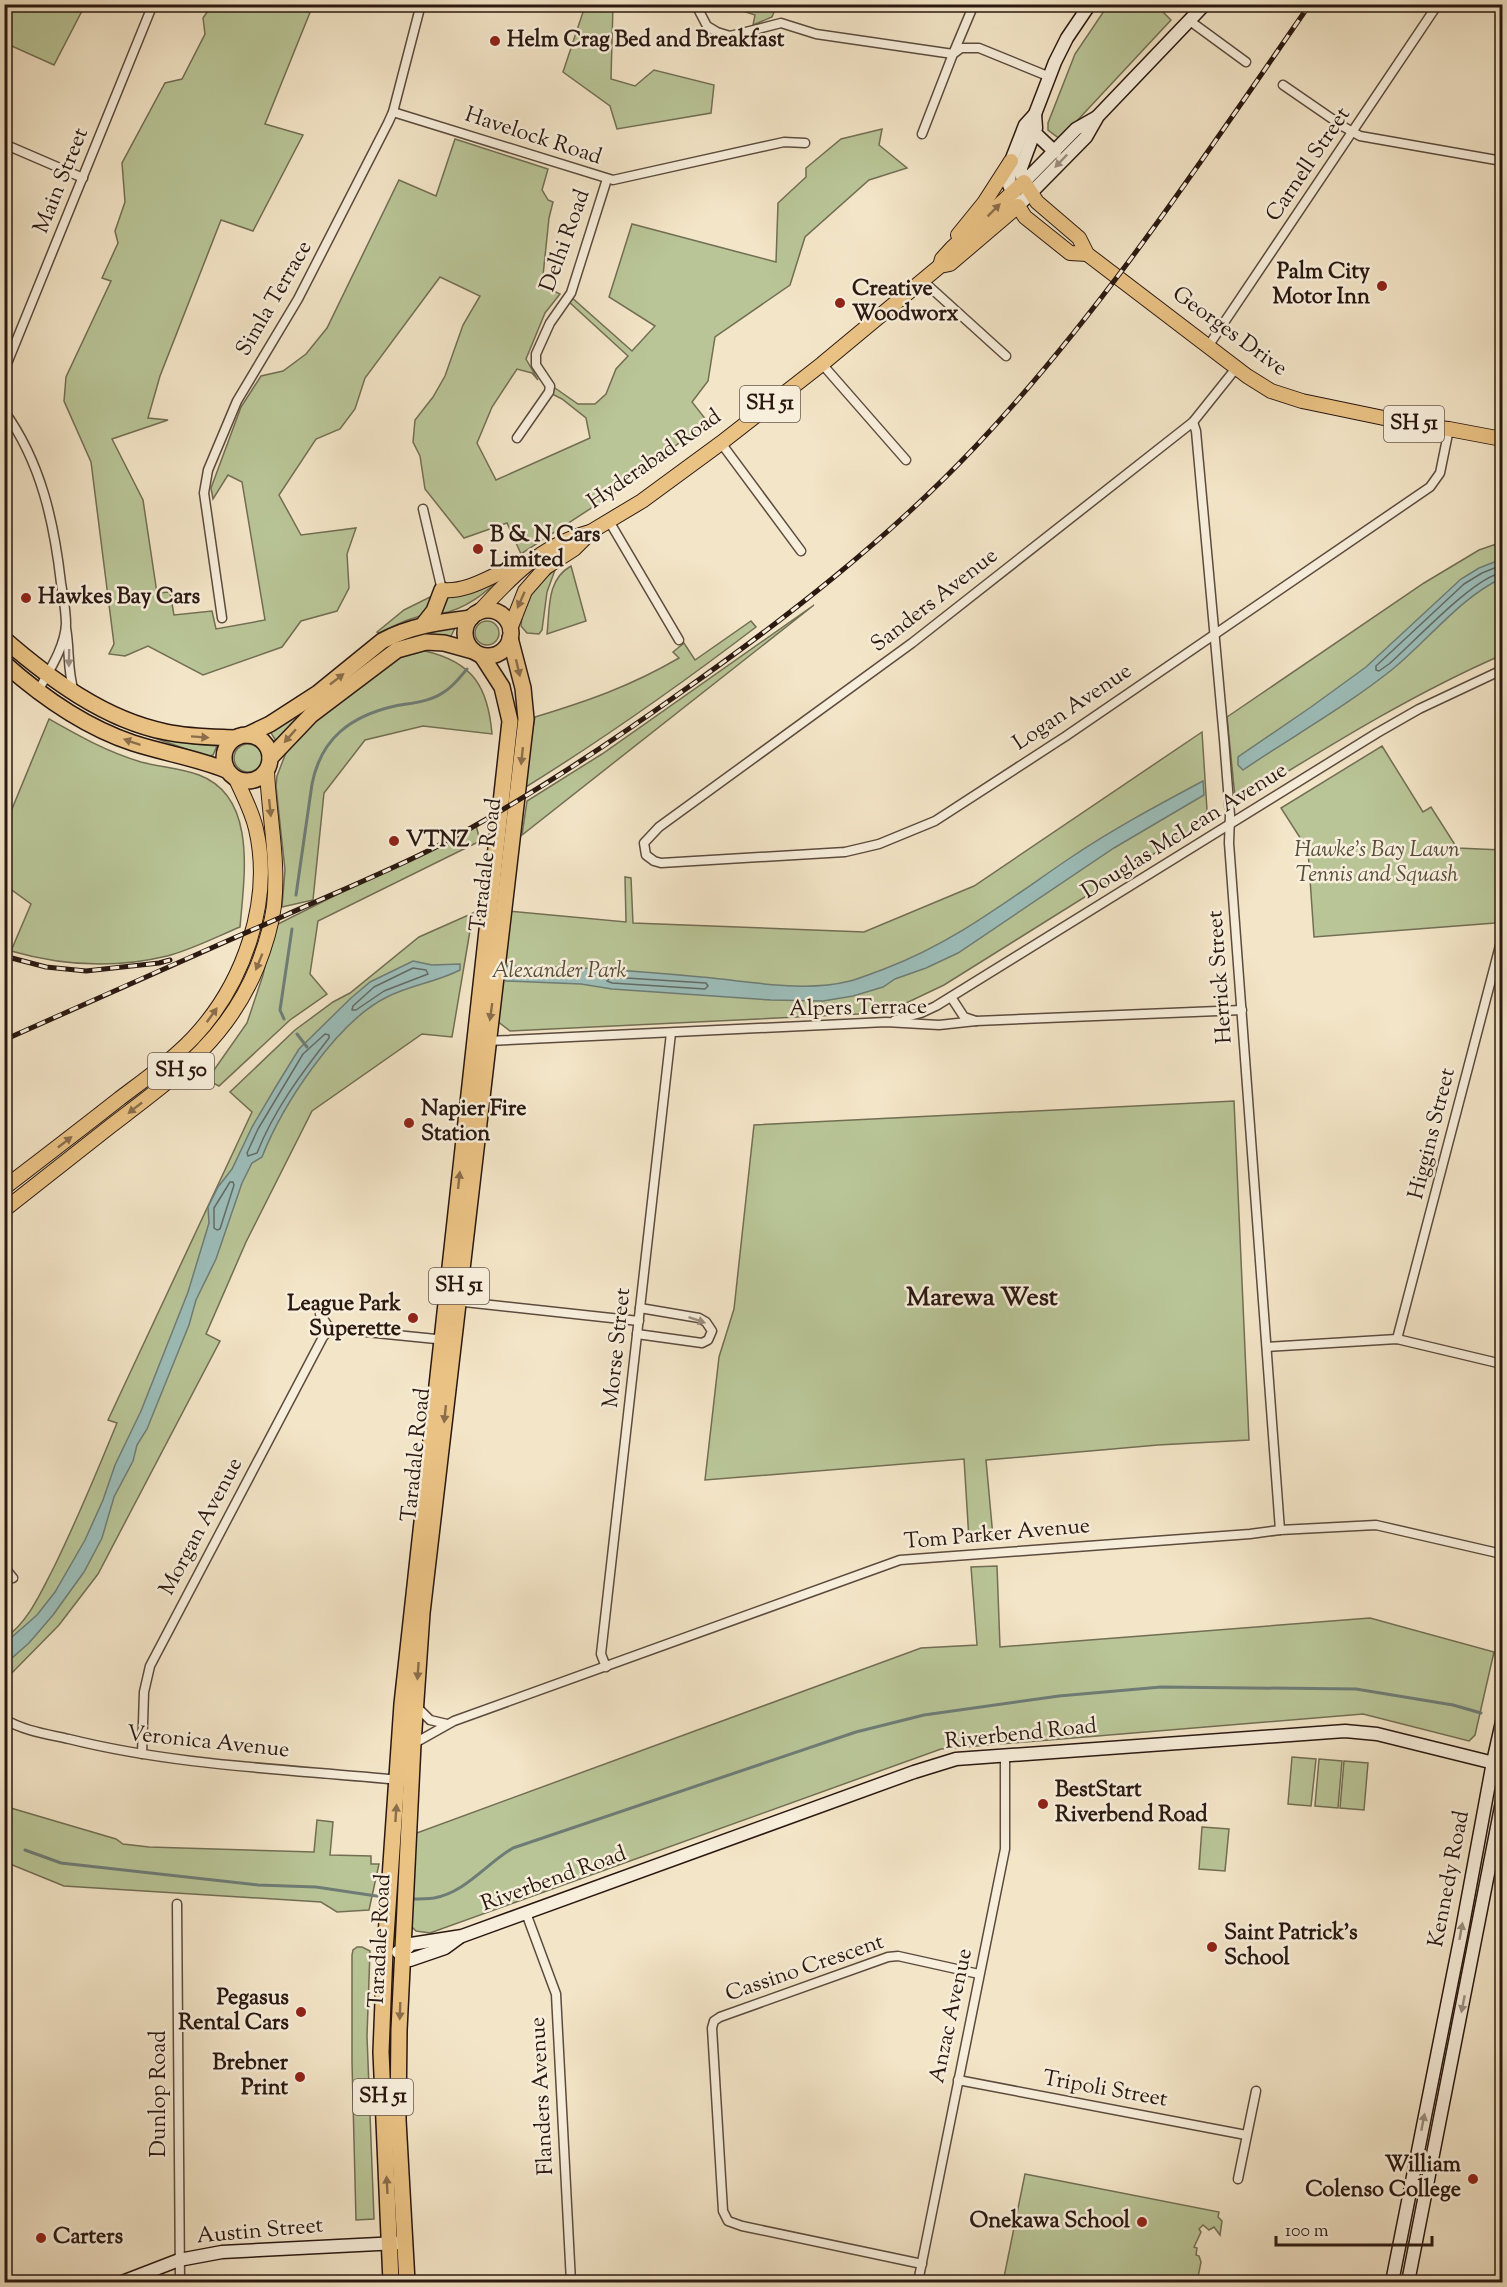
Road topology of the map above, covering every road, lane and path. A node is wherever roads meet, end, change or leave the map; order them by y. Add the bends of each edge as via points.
1 (153, 4) edge
2 (421, 4) edge
3 (974, 4) edge
4 (1090, 4) edge
5 (1205, 4) edge
6 (1438, 4) edge
7 (697, 7) dead end
8 (1190, 21) junction
9 (953, 54) junction
10 (1246, 62) dead end
11 (1050, 77) junction
12 (1283, 85) dead end
13 (393, 112) junction
14 (1035, 114) junction
15 (1098, 116) junction
16 (1034, 132) junction
17 (1353, 132) junction
18 (922, 134) dead end
19 (805, 143) dead end
20 (4, 144) edge
21 (1055, 152) junction
22 (1011, 160) junction
23 (1503, 161) edge
24 (83, 178) junction
25 (607, 179) junction
26 (1028, 187) junction
27 (1014, 200) junction
28 (952, 248) junction
29 (1087, 254) junction
30 (940, 266) junction
31 (922, 280) junction
32 (1209, 345) junction
33 (1006, 356) dead end
34 (822, 364) junction
35 (1237, 367) junction
36 (4, 371) edge
37 (4, 411) edge
38 (1192, 422) junction
39 (1449, 429) junction
40 (517, 438) dead end
41 (1503, 439) edge
42 (721, 442) junction
43 (906, 460) dead end
44 (423, 509) dead end
45 (609, 522) junction
46 (592, 531) junction
47 (801, 551) dead end
48 (530, 561) junction
49 (442, 590) junction
50 (474, 615) junction
51 (222, 618) dead end
52 (66, 624) junction
53 (423, 624) junction
54 (510, 634) junction
55 (1215, 634) junction
56 (4, 639) edge
57 (679, 640) dead end
58 (478, 654) junction
59 (4, 663) edge
60 (1503, 670) edge
61 (48, 674) junction
62 (38, 691) junction
63 (74, 692) junction
64 (241, 736) junction
65 (268, 764) junction
66 (231, 774) junction
67 (1229, 826) junction
68 (644, 848) joint
69 (1503, 938) edge
70 (951, 997) junction
71 (1242, 1010) junction
72 (886, 1022) junction
73 (976, 1022) junction
74 (671, 1033) junction
75 (481, 1040) junction
76 (4, 1188) edge
77 (4, 1210) edge
78 (451, 1300) junction
79 (640, 1308) junction
80 (320, 1314) dead end
81 (639, 1321) junction
82 (330, 1329) junction
83 (637, 1334) junction
84 (1397, 1339) junction
85 (447, 1340) junction
86 (1267, 1347) junction
87 (1503, 1364) edge
88 (1280, 1530) junction
89 (1503, 1554) edge
90 (4, 1567) edge
91 (13, 1578) dead end
92 (606, 1667) junction
93 (416, 1706) junction
94 (4, 1719) edge
95 (1503, 1722) edge
96 (447, 1724) junction
97 (413, 1744) junction
98 (142, 1754) junction
99 (1005, 1755) junction
100 (1498, 1763) edge
101 (405, 1781) junction
102 (1503, 1802) edge
103 (177, 1904) dead end
104 (526, 1913) junction
105 (385, 1951) junction
106 (402, 1953) junction
107 (979, 1974) junction
108 (1439, 2044) junction
109 (1454, 2047) junction
110 (958, 2080) junction
111 (1256, 2091) dead end
112 (1246, 2135) junction
113 (1238, 2179) dead end
114 (397, 2243) junction
115 (179, 2260) junction
116 (922, 2264) junction
117 (122, 2283) edge
118 (180, 2283) edge
119 (391, 2283) edge
120 (407, 2283) edge
121 (571, 2283) edge
122 (918, 2283) edge
123 (1392, 2283) edge
124 (1408, 2283) edge

1 - 24 street, Main Street
2 - 13 street, Simla Terrace
3 - 9 street
4 - 11 main road via 1067,38
5 - 8 main road
6 - 17 street, Carnell Street
7 - 9 street via 706,26 730,36 781,23 816,34
8 - 10 street
8 - 15 main road
9 - 11 street via 961,48 979,48
9 - 18 street
11 - 14 main road
12 - 17 street
13 - 25 street, Havelock Road
13 - 51 street, Simla Terrace via 298,299 237,401 208,470 204,493
14 - 16 main road
14 - 22 main road via 1025,125
15 - 21 main road via 1076,129
15 -> 26 main road via 1086,137
16 - 21 main road
16 - 26 main road via 1021,168
17 - 23 street
17 - 32 street, Carnell Street
19 - 25 street, Havelock Road via 784,142
20 - 24 street
21 - 26 main road
22 - 27 main road via 1009,174
22 - 28 main road
24 - 36 street, Main Street
25 - 40 street, Delhi Road via 571,293 550,323 536,354 536,364 550,386 549,392
26 - 27 main road, Hyderabad Road / SH 51
26 - 29 main road, Georges Drive / SH 51 via 1036,202 1079,238
28 -> 27 main road, Hyderabad Road / SH 51
27 - 29 main road, Georges Drive / SH 51 via 1025,217 1070,253
27 - 30 main road, Hyderabad Road / SH 51 via 950,264
28 - 30 main road, Hyderabad Road / SH 51
29 - 32 main road, Georges Drive / SH 51
30 - 31 main road, Hyderabad Road / SH 51
31 - 33 street
31 - 34 main road, Hyderabad Road / SH 51
32 - 35 main road, Georges Drive / SH 51
34 - 42 main road, Hyderabad Road / SH 51
34 - 43 street
35 - 38 street, Sanders Avenue
35 - 39 main road, Georges Drive / SH 51 via 1259,384 1294,399
37 - 52 street via 32,461 47,500
38 - 55 street, Herrick Street via 1196,430
38 - 68 street, Sanders Avenue via 912,643 659,827 646,839
39 - 41 main road, Georges Drive / SH 51
39 - 55 street, Logan Avenue via 1440,473 1430,487
42 - 45 main road, Hyderabad Road / SH 51
42 - 47 street
44 - 49 street
45 - 46 main road, Hyderabad Road / SH 51
45 - 57 street
46 - 48 main road, Hyderabad Road / SH 51 via 567,538
46 -> 54 main road, Hyderabad Road / SH 51 via 530,583 519,601
48 - 49 main road via 455,591
48 - 50 main road, Hyderabad Road / SH 51
49 - 53 highway via 434,611
50 - 53 highway
50 - 54 highway via 495,612 505,619
50 - 58 highway, SH 51 via 465,632 468,646
52 - 61 street
52 -> 63 street
64 -> 53 highway via 270,724 310,699 382,641
54 - 58 highway via 508,644 499,653
54 -> 75 highway, Taradale Road / SH 51 via 526,719 503,921
55 - 67 street, Herrick Street
55 - 68 street, Logan Avenue via 945,816 879,844 844,852 661,862 651,860
56 - 61 highway
58 -> 65 highway via 444,643 426,642 397,650 311,715
58 - 75 highway, Taradale Road / SH 51 via 502,687 510,721
59 - 62 highway
60 - 67 street, Douglas McLean Avenue via 1404,717
61 - 62 street
61 - 63 highway
66 -> 62 highway via 188,756 114,736
63 -> 64 highway via 146,727 186,735
64 - 65 highway via 261,739 266,744
64 - 66 highway via 226,748 224,755
65 - 66 highway via 256,780 242,781
65 -> 77 main road, SH 50 via 276,872 274,906 263,950 236,1010 180,1073
76 -> 66 main road, SH 50 via 192,1039 235,977 247,952 260,884 256,828
67 - 70 street, Douglas McLean Avenue
67 - 71 street, Herrick Street
69 - 84 street, Higgins Street
70 - 72 street, Douglas McLean Avenue via 921,1013
70 - 73 street via 958,1012
71 - 73 street, Alpers Terrace
71 - 86 street, Herrick Street
72 - 73 street, Alpers Terrace
72 - 74 street, Alpers Terrace
74 - 75 street, Alpers Terrace
74 - 79 street, Morse Street
75 - 78 highway, Taradale Road / SH 51
78 - 81 street
78 - 85 highway, Taradale Road / SH 51
79 - 81 street, Morse Street
79 -> 83 street via 699,1318 712,1331 708,1340 702,1342
80 - 82 street
81 - 83 street, Morse Street
82 - 85 street
82 - 98 street, Morgan Avenue via 150,1666 144,1692
83 - 92 street, Morse Street via 601,1654
84 - 86 street
84 - 87 street
85 -> 93 highway, Taradale Road / SH 51
85 - 101 highway, Taradale Road / SH 51 via 410,1619
86 - 88 street, Herrick Street
88 - 89 street, Tom Parker Avenue via 1376,1525
88 - 92 street, Tom Parker Avenue via 900,1560
90 - 91 street
92 - 96 street, Tom Parker Avenue
93 - 96 street via 430,1720
93 - 97 highway, Taradale Road / SH 51
94 - 98 street, Veronica Avenue via 119,1752
95 - 100 main road, Kennedy Road
96 - 97 street, Tom Parker Avenue
97 - 101 highway, Taradale Road / SH 51
98 - 101 street, Veronica Avenue
99 - 100 main road, Riverbend Road via 1345,1731 1377,1734
99 - 104 main road, Riverbend Road via 940,1764
99 - 107 street, Anzac Avenue via 1006,1842
108 -> 100 main road, Kennedy Road
105 -> 101 highway, Taradale Road / SH 51 via 391,1871
101 - 106 highway, Taradale Road / SH 51 via 407,1875
102 -> 109 main road, Kennedy Road
103 - 115 street, Dunlop Road
104 - 106 main road, Riverbend Road via 462,1936 411,1944
104 - 121 street, Flanders Avenue via 556,1994
105 - 106 main road
114 -> 105 highway, Taradale Road / SH 51 via 381,2052
106 -> 114 highway, Taradale Road / SH 51
107 - 110 street, Anzac Avenue
107 - 116 street, Cassino Crescent via 893,1956 711,2019 723,2211 728,2221
108 - 109 main road
123 -> 108 main road, Kennedy Road
109 - 124 main road, Kennedy Road
110 - 112 street, Tripoli Street
110 - 116 street, Anzac Avenue
111 - 112 street
112 - 113 street
114 - 115 main road, Austin Street via 222,2252
114 - 119 highway, Taradale Road / SH 51
114 - 120 highway, Taradale Road / SH 51
115 - 117 main road, Austin Street
115 - 118 street, Dunlop Road
116 - 122 street, Anzac Avenue

